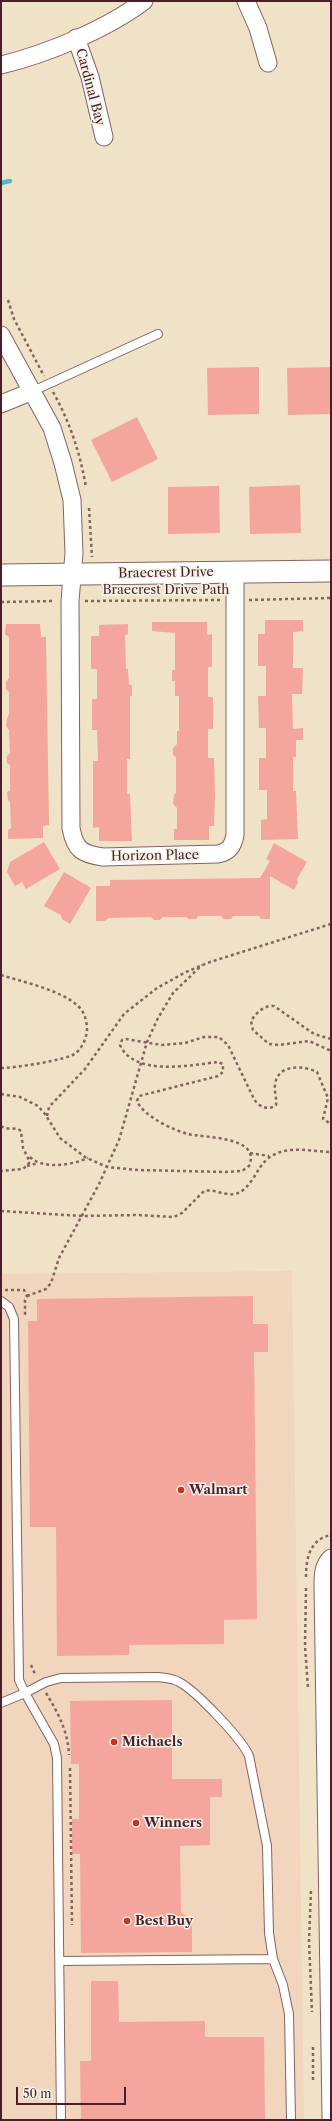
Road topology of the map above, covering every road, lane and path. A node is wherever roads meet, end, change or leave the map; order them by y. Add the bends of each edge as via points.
1 (144, 1) edge
2 (246, 1) edge
3 (76, 38) junction
4 (268, 63) dead end
5 (1, 65) edge
6 (104, 137) dead end
7 (1, 334) edge
8 (158, 334) dead end
9 (33, 391) junction
10 (1, 404) edge
11 (331, 571) edge
12 (235, 572) junction
13 (71, 574) junction
14 (1, 575) edge
15 (331, 598) edge
16 (234, 600) junction
17 (70, 601) junction
18 (1, 602) edge
19 (331, 924) edge
20 (202, 965) junction
21 (1, 975) edge
22 (331, 1039) edge
23 (147, 1042) junction
24 (331, 1051) edge
25 (141, 1062) junction
26 (1, 1068) edge
27 (1, 1094) edge
28 (48, 1118) junction
29 (331, 1124) edge
30 (1, 1126) edge
31 (331, 1152) edge
32 (250, 1153) junction
33 (28, 1155) junction
34 (270, 1156) junction
35 (88, 1158) junction
36 (39, 1163) junction
37 (27, 1166) junction
38 (107, 1167) junction
39 (1, 1171) edge
40 (87, 1206) junction
41 (1, 1211) edge
42 (94, 1215) junction
43 (82, 1216) junction
44 (1, 1290) edge
45 (1, 1301) edge
46 (331, 1558) edge
47 (25, 1693) junction
48 (1, 1703) edge
49 (328, 1756) edge
50 (273, 1959) junction
51 (60, 1961) junction
52 (331, 2117) edge
53 (61, 2120) edge
54 (291, 2120) edge

1 - 3 street via 124,16
2 - 4 street via 258,28
3 - 5 street
3 - 6 street, Cardinal Bay via 90,77
7 - 9 street, Horizon Place
8 - 9 lane
9 - 10 street
9 - 13 street, Horizon Place via 52,428 71,494 74,546
11 - 12 street, Braecrest Drive
12 - 13 street, Braecrest Drive
12 - 16 street, Horizon Place
13 - 14 street, Braecrest Drive
13 - 17 street, Horizon Place
15 - 16 path, Braecrest Drive Path
16 - 17 path, Braecrest Drive Path
16 - 17 street, Horizon Place via 234,844 225,852 218,854 103,857 81,851 73,839 71,828
17 - 18 path, Braecrest Drive Path
19 - 20 path
20 - 23 path via 173,993
20 - 28 path via 157,988 124,1014 85,1069 49,1107
21 - 26 path via 70,1000 82,1011 87,1026 85,1040 70,1056
22 - 24 path via 314,1034 274,1006 260,1011 251,1022 253,1030 269,1044 310,1041
23 - 25 path
23 - 25 path via 126,1039 120,1042 122,1050
23 - 29 path via 162,1045 185,1043 204,1037 222,1038 228,1045 257,1104 265,1108 276,1105 275,1085 279,1075 292,1068 309,1068 317,1072 326,1093 327,1104 323,1119
25 - 32 path via 155,1067 218,1062 223,1064 223,1072 218,1076 139,1096 137,1101 144,1110 169,1127 190,1134 220,1137 242,1146
25 - 38 path via 120,1135
27 - 28 path via 20,1097 38,1106
28 - 35 path via 60,1138
30 - 33 path via 21,1130 23,1148
31 - 34 path via 289,1150
32 - 34 path
32 - 38 path via 249,1166 235,1172
33 - 36 path
33 - 37 path via 30,1162
34 - 42 path via 265,1159 251,1182 240,1192 230,1195 204,1191 182,1214 174,1217
35 - 36 path via 73,1164
35 - 38 path
36 - 37 path
37 - 39 path via 18,1170
38 - 40 path
40 - 42 path via 86,1212
40 - 43 path
41 - 43 path
42 - 43 path
43 - 44 path via 59,1258 51,1283 46,1289 27,1296 24,1290
45 - 47 lane via 9,1307 14,1320 20,1680
46 - 49 street via 326,1562 323,1577
47 - 48 lane
47 - 50 lane via 46,1682 61,1678 171,1678 193,1692 242,1743 249,1756 266,1846 269,1933
47 - 51 lane via 51,1738 56,1753
49 - 52 street
50 - 51 lane
50 - 54 lane via 283,1985 288,2014
51 - 53 lane

